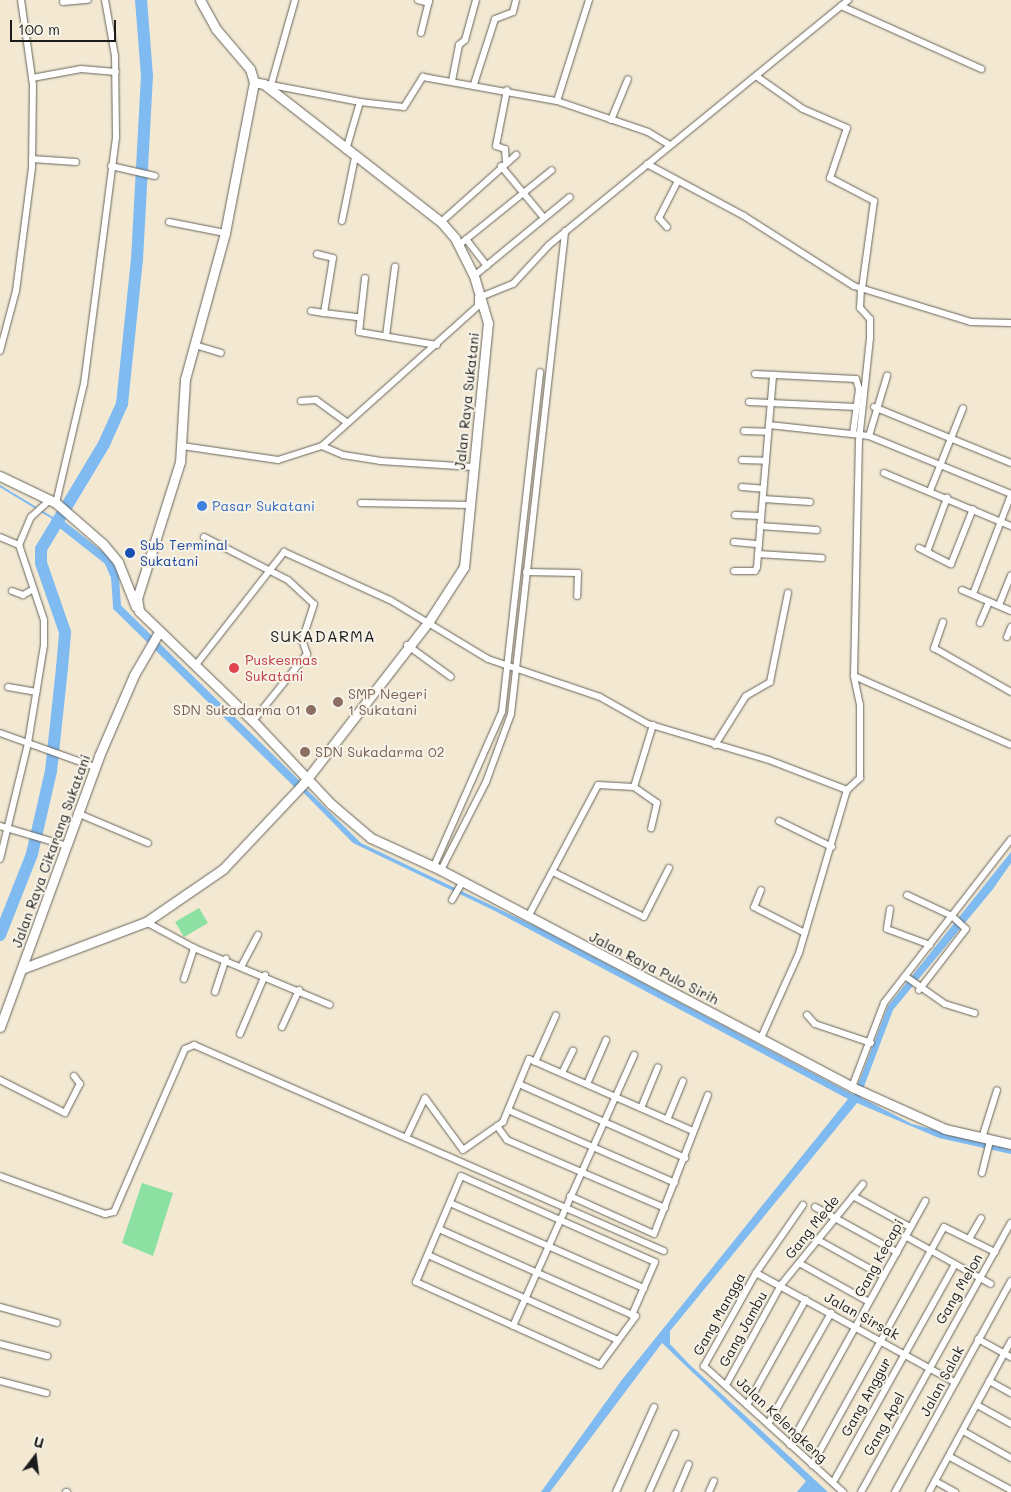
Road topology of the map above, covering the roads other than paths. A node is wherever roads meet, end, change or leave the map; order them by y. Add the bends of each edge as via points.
1 (21, 0) edge
2 (88, 0) edge
3 (105, 0) edge
4 (200, 0) edge
5 (295, 0) edge
6 (418, 0) edge
7 (476, 0) edge
8 (516, 0) edge
9 (590, 0) edge
10 (847, 0) edge
11 (429, 1) edge
12 (63, 2) dead end
13 (841, 6) junction
14 (421, 33) dead end
15 (981, 69) dead end
16 (116, 72) junction
17 (756, 76) junction
18 (32, 78) junction
19 (628, 79) dead end
20 (452, 81) junction
21 (254, 82) junction
22 (474, 84) junction
23 (268, 85) junction
24 (506, 90) junction
25 (557, 101) junction
26 (360, 102) junction
27 (611, 120) junction
28 (668, 144) junction
29 (346, 150) junction
30 (516, 155) dead end
31 (355, 157) junction
32 (32, 159) junction
33 (76, 162) dead end
34 (647, 164) junction
35 (504, 165) junction
36 (111, 166) junction
37 (552, 170) dead end
38 (155, 176) dead end
39 (677, 184) junction
40 (525, 193) junction
41 (570, 197) dead end
42 (544, 218) junction
43 (342, 221) dead end
44 (168, 222) dead end
45 (441, 222) junction
46 (667, 227) dead end
47 (565, 231) junction
48 (225, 233) junction
49 (463, 242) junction
50 (317, 254) dead end
51 (487, 266) junction
52 (395, 267) dead end
53 (474, 276) junction
54 (365, 278) dead end
55 (861, 289) junction
56 (478, 298) junction
57 (311, 311) dead end
58 (324, 313) junction
59 (359, 317) junction
60 (1011, 323) edge
61 (386, 336) junction
62 (437, 344) junction
63 (195, 345) junction
64 (0, 351) edge
65 (221, 353) dead end
66 (540, 372) dead end
67 (755, 374) dead end
68 (774, 375) junction
69 (887, 376) dead end
70 (301, 401) dead end
71 (749, 402) dead end
72 (771, 403) junction
73 (857, 407) junction
74 (874, 407) junction
75 (963, 408) dead end
76 (346, 422) junction
77 (769, 429) junction
78 (744, 431) dead end
79 (856, 435) junction
80 (869, 436) junction
81 (951, 438) junction
82 (182, 446) junction
83 (322, 446) junction
84 (742, 460) dead end
85 (766, 461) junction
86 (1011, 463) edge
87 (941, 464) junction
88 (473, 467) junction
89 (884, 473) dead end
90 (0, 476) edge
91 (742, 487) dead end
92 (763, 489) junction
93 (930, 491) junction
94 (1011, 495) edge
95 (763, 498) junction
96 (947, 498) junction
97 (810, 502) dead end
98 (55, 503) junction
99 (361, 503) dead end
100 (470, 505) junction
101 (973, 509) junction
102 (735, 515) dead end
103 (761, 516) junction
104 (1002, 522) junction
105 (523, 524) junction
106 (532, 526) junction
107 (760, 526) junction
108 (1011, 526) edge
109 (817, 530) dead end
110 (0, 537) edge
111 (204, 537) dead end
112 (734, 542) dead end
113 (759, 544) junction
114 (18, 545) junction
115 (919, 548) dead end
116 (927, 552) junction
117 (758, 554) junction
118 (822, 558) dead end
119 (268, 568) junction
120 (734, 571) dead end
121 (526, 572) junction
122 (1011, 575) edge
123 (32, 590) junction
124 (962, 590) dead end
125 (12, 592) dead end
126 (788, 593) dead end
127 (973, 594) junction
128 (577, 596) dead end
129 (989, 602) junction
130 (999, 605) junction
131 (136, 607) junction
132 (1011, 611) edge
133 (429, 621) junction
134 (943, 622) dead end
135 (980, 624) dead end
136 (1011, 627) edge
137 (158, 635) junction
138 (1007, 637) dead end
139 (407, 646) junction
140 (196, 666) junction
141 (508, 666) junction
142 (519, 669) junction
143 (854, 676) junction
144 (450, 677) dead end
145 (8, 687) dead end
146 (37, 692) junction
147 (1011, 692) edge
148 (253, 721) junction
149 (653, 726) junction
150 (497, 730) junction
151 (506, 732) junction
152 (0, 733) edge
153 (28, 743) junction
154 (1011, 745) edge
155 (715, 746) junction
156 (95, 767) junction
157 (305, 780) junction
158 (634, 787) junction
159 (472, 788) junction
160 (847, 790) junction
161 (481, 791) junction
162 (474, 805) junction
163 (462, 806) junction
164 (77, 813) junction
165 (779, 821) dead end
166 (4, 827) edge
167 (651, 828) dead end
168 (1011, 839) edge
169 (148, 843) dead end
170 (60, 844) junction
171 (832, 847) junction
172 (0, 859) edge
173 (437, 868) junction
174 (669, 868) dead end
175 (555, 873) junction
176 (462, 883) junction
177 (761, 890) dead end
178 (907, 895) dead end
179 (452, 900) dead end
180 (890, 909) dead end
181 (529, 915) junction
182 (954, 918) junction
183 (146, 922) junction
184 (805, 933) junction
185 (258, 934) dead end
186 (930, 945) junction
187 (194, 948) junction
188 (226, 959) junction
189 (242, 965) junction
190 (24, 968) junction
191 (265, 975) junction
192 (184, 978) dead end
193 (906, 978) junction
194 (918, 989) junction
195 (299, 990) junction
196 (214, 992) dead end
197 (330, 1005) dead end
198 (975, 1013) dead end
199 (556, 1015) dead end
200 (807, 1015) dead end
201 (0, 1027) edge
202 (282, 1027) dead end
203 (240, 1034) dead end
204 (760, 1038) junction
205 (606, 1040) dead end
206 (871, 1043) junction
207 (573, 1050) dead end
208 (634, 1055) dead end
209 (535, 1062) junction
210 (658, 1067) dead end
211 (562, 1074) junction
212 (74, 1076) dead end
213 (0, 1080) edge
214 (684, 1082) dead end
215 (519, 1084) junction
216 (587, 1084) junction
217 (857, 1089) junction
218 (997, 1090) dead end
219 (708, 1095) dead end
220 (615, 1097) junction
221 (641, 1108) junction
222 (508, 1110) junction
223 (667, 1120) junction
224 (604, 1122) junction
225 (497, 1126) junction
226 (693, 1131) junction
227 (406, 1138) junction
228 (988, 1140) junction
229 (1011, 1144) edge
230 (592, 1147) junction
231 (685, 1158) junction
232 (581, 1171) junction
233 (982, 1173) dead end
234 (0, 1176) edge
235 (675, 1183) junction
236 (862, 1184) dead end
237 (570, 1196) junction
238 (853, 1196) junction
239 (925, 1201) dead end
240 (450, 1203) junction
241 (803, 1205) dead end
242 (564, 1207) junction
243 (815, 1207) dead end
244 (665, 1208) junction
245 (981, 1218) dead end
246 (559, 1220) junction
247 (833, 1221) junction
248 (1011, 1223) edge
249 (910, 1226) junction
250 (439, 1229) junction
251 (905, 1236) junction
252 (969, 1239) junction
253 (818, 1240) junction
254 (548, 1246) junction
255 (664, 1251) dead end
256 (931, 1251) junction
257 (897, 1252) junction
258 (995, 1252) junction
259 (428, 1255) junction
260 (799, 1263) junction
261 (955, 1264) junction
262 (536, 1272) junction
263 (756, 1273) junction
264 (883, 1276) junction
265 (980, 1278) junction
266 (1011, 1281) edge
267 (991, 1284) dead end
268 (781, 1286) junction
269 (644, 1288) junction
270 (524, 1298) junction
271 (806, 1299) junction
272 (869, 1302) junction
273 (0, 1307) edge
274 (831, 1313) junction
275 (632, 1315) junction
276 (57, 1323) dead end
277 (513, 1326) junction
278 (855, 1327) junction
279 (978, 1339) junction
280 (618, 1340) junction
281 (880, 1341) junction
282 (1011, 1341) edge
283 (0, 1344) edge
284 (1003, 1353) junction
285 (905, 1354) junction
286 (47, 1356) dead end
287 (1011, 1358) edge
288 (704, 1366) joint
289 (929, 1368) junction
290 (0, 1381) edge
291 (989, 1381) junction
292 (954, 1382) junction
293 (726, 1385) junction
294 (46, 1393) dead end
295 (1011, 1393) edge
296 (747, 1405) junction
297 (977, 1405) junction
298 (654, 1407) dead end
299 (768, 1424) junction
300 (1011, 1424) edge
301 (963, 1431) junction
302 (675, 1434) dead end
303 (790, 1445) junction
304 (950, 1457) junction
305 (1011, 1458) edge
306 (689, 1464) dead end
307 (812, 1464) junction
308 (835, 1478) dead end
309 (935, 1481) junction
310 (714, 1482) dead end
311 (1011, 1490) edge
312 (616, 1492) edge
313 (649, 1492) edge
314 (677, 1492) edge
315 (709, 1492) edge
316 (843, 1492) edge
317 (861, 1492) edge
318 (895, 1492) edge
319 (929, 1492) edge
320 (956, 1492) edge

1 - 18 street
2 - 12 street
3 - 16 street
4 - 21 street via 205,12 250,69
5 - 23 street
6 - 11 street
7 - 20 street via 465,40 459,45
8 - 22 street via 513,12 495,19
9 - 25 street
10 - 13 street
11 - 14 street
13 - 15 street
13 - 17 street
16 - 18 street via 82,69
16 - 36 street via 118,119
17 - 28 street
17 - 55 street via 803,109 847,128 830,178 874,201
18 - 32 street
19 - 27 street
20 - 22 street
20 - 26 street via 420,77 404,107
21 - 23 street, Jalan Raya Sukatani
21 - 48 street
22 - 24 street
23 - 26 street
23 - 29 street, Jalan Raya Sukatani
24 - 25 street
24 - 35 street via 496,146 505,149
25 - 27 street
26 - 29 street
27 - 28 street via 648,132
28 - 34 street
29 - 31 street, Jalan Raya Sukatani
30 - 35 street
31 - 43 street
31 - 45 street, Jalan Raya Sukatani
32 - 33 street
32 - 64 street via 16,291
34 - 39 street
34 - 47 street
35 - 40 street
35 - 45 street
36 - 38 street
36 - 98 street via 84,384
37 - 40 street
39 - 46 street via 660,218
39 - 55 street via 744,216
40 - 42 street
40 - 49 street
41 - 42 street
42 - 51 street
44 - 48 street
45 - 49 street, Jalan Raya Sukatani
47 - 56 street via 512,284
47 - 106 street
48 - 63 street
49 - 51 street
49 - 53 street, Jalan Raya Sukatani
50 - 58 street via 332,258
51 - 53 street
52 - 61 street
53 - 56 street, Jalan Raya Sukatani
54 - 59 street
55 - 60 street via 971,322
55 - 79 street via 860,308 870,319 870,338
56 - 62 street via 478,306
56 - 88 street, Jalan Raya Sukatani via 488,323
57 - 58 street
58 - 59 street
59 - 61 street via 359,332
61 - 62 street
62 - 76 street
63 - 65 street
63 - 82 street via 185,379
66 - 105 street
67 - 68 street
68 - 72 street
68 - 73 street via 856,379
69 - 74 street
70 - 76 street via 316,400
71 - 72 street
72 - 73 street
72 - 77 street
73 - 79 street
74 - 80 street
74 - 81 street
75 - 81 street
76 - 83 street
77 - 78 street
77 - 79 street
77 - 85 street
79 - 80 street
79 - 143 street
80 - 87 street
81 - 86 street
81 - 87 street
82 - 83 street via 278,460
82 - 131 street
83 - 88 street via 372,460
84 - 85 street
85 - 92 street
87 - 93 street
87 - 94 street
88 - 100 street, Jalan Raya Sukatani
89 - 93 street
90 - 98 street
91 - 92 street
92 - 95 street
93 - 96 street
94 - 104 street
95 - 97 street
95 - 103 street
96 - 101 street
96 - 116 street
98 - 114 street via 43,507 31,518
98 - 131 street via 71,514 118,562
99 - 100 street
100 - 133 street, Jalan Raya Sukatani via 464,567
101 - 104 street
101 - 116 street via 951,564
102 - 103 street
103 - 107 street
104 - 108 street
104 - 127 street
105 - 106 street
105 - 141 street
106 - 121 street
107 - 109 street
107 - 113 street
110 - 114 street
111 - 119 street
112 - 113 street
113 - 117 street
114 - 123 street
115 - 116 street
117 - 118 street
117 - 120 street via 755,571
119 - 133 street via 284,552
119 - 140 street
119 - 148 street via 314,604 302,640 307,654
121 - 128 street via 578,573
121 - 142 street
122 - 130 street
123 - 125 street via 23,595
123 - 146 street via 44,630
124 - 127 street
126 - 155 street via 770,682 746,696
127 - 129 street
129 - 130 street
129 - 135 street
130 - 132 street
131 - 137 street
133 - 139 street, Jalan Raya Sukatani
133 - 141 street via 473,651
134 - 147 street via 934,648
136 - 138 street
137 - 140 street
137 - 156 street, Jalan Raya Cikarang Sukatani via 134,675
139 - 144 street
139 - 157 street, Jalan Raya Sukatani
140 - 148 street
141 - 142 street
141 - 150 street
142 - 149 street via 600,698
142 - 151 street
143 - 154 street
143 - 160 street via 860,705 860,778
145 - 146 street
146 - 153 street
148 - 157 street
149 - 155 street
149 - 158 street
150 - 151 street
150 - 159 street
151 - 161 street
152 - 153 street
153 - 156 street
153 - 166 street
155 - 160 street
156 - 164 street, Jalan Raya Cikarang Sukatani
157 - 173 street, Jalan Raya Pulo Sirih via 360,831
157 - 183 street, Jalan Raya Sukatani via 215,876
158 - 167 street via 657,803
158 - 175 street via 598,785
159 - 161 street
159 - 163 street
160 - 171 street
161 - 162 street
162 - 163 street
162 - 173 street
163 - 173 street
164 - 169 street
164 - 170 street, Jalan Raya Cikarang Sukatani
165 - 171 street
166 - 170 street
166 - 172 street
168 - 182 street
170 - 190 street, Jalan Raya Cikarang Sukatani
171 - 184 street
173 - 176 street, Jalan Raya Pulo Sirih
174 - 175 street via 644,917
175 - 181 street
176 - 179 street
176 - 181 street, Jalan Raya Pulo Sirih
177 - 184 street via 755,908
178 - 182 street
180 - 186 street via 887,929
181 - 204 street, Jalan Raya Pulo Sirih
182 - 186 street
182 - 194 street via 965,927 958,944
183 - 187 street
183 - 190 street, Jalan Raya Sukatani
184 - 204 street
185 - 189 street
186 - 193 street
187 - 188 street
187 - 192 street
188 - 189 street
188 - 196 street
189 - 191 street
190 - 201 street, Jalan Raya Cikarang Sukatani
191 - 195 street
191 - 203 street
193 - 194 street
193 - 206 street via 879,1012
194 - 198 street
195 - 197 street
195 - 202 street
199 - 209 street
200 - 206 street via 815,1024
204 - 217 street, Jalan Raya Pulo Sirih
205 - 216 street
206 - 217 street
207 - 211 street
208 - 220 street
209 - 211 street
209 - 215 street via 529,1059
210 - 221 street
211 - 216 street
212 - 213 street via 80,1084 65,1113
214 - 223 street
215 - 222 street
215 - 224 street
216 - 220 street
217 - 228 street, Jalan Raya Pulo Sirih via 945,1129
218 - 228 street
219 - 226 street
220 - 221 street
220 - 224 street
221 - 223 street
222 - 225 street
222 - 230 street
223 - 226 street
224 - 230 street
224 - 231 street
225 - 227 street via 463,1150 425,1098
225 - 232 street via 506,1140
226 - 231 street
227 - 234 street via 194,1045 186,1049 114,1212 105,1214
227 - 242 street
228 - 229 street, Jalan Raya Pulo Sirih
228 - 233 street
230 - 232 street
230 - 235 street
231 - 235 street
232 - 237 street
232 - 244 street
235 - 244 street
236 - 238 street, Gang Mede
237 - 242 street
237 - 244 street via 654,1234
238 - 247 street, Gang Mede
238 - 249 street
239 - 249 street, Gang Kecapi
240 - 246 street via 461,1176
240 - 250 street
240 - 254 street
241 - 263 street, Gang Mangga
242 - 246 street
242 - 255 street
243 - 247 street
245 - 252 street
246 - 254 street
246 - 269 street via 655,1262
247 - 253 street, Gang Mede
247 - 257 street
248 - 258 street, Gang Melon
249 - 251 street, Gang Kecapi
250 - 259 street
250 - 262 street
251 - 256 street
251 - 257 street, Gang Kecapi
252 - 256 street via 944,1227
252 - 258 street
253 - 260 street, Gang Mede
253 - 264 street
254 - 262 street
254 - 269 street
256 - 261 street
256 - 281 street
257 - 264 street, Gang Kecapi
258 - 265 street, Gang Melon
259 - 270 street
259 - 277 street via 416,1282
260 - 268 street, Gang Mede
260 - 272 street
261 - 265 street
261 - 285 street, Gang Anggur
262 - 270 street
262 - 275 street
263 - 268 street, Jalan Sirsak
263 - 288 street, Gang Mangga
264 - 272 street, Gang Kecapi
265 - 267 street
265 - 289 street, Gang Melon
266 - 279 street, Jalan Salak
268 - 271 street, Jalan Sirsak
268 - 293 street, Gang Jambu
269 - 275 street
270 - 277 street
270 - 280 street
271 - 274 street, Jalan Sirsak
271 - 296 street
272 - 278 street, Gang Kecapi
273 - 276 street
274 - 278 street, Jalan Sirsak
274 - 299 street
275 - 280 street via 636,1316
277 - 280 street via 600,1365
278 - 281 street, Jalan Sirsak
278 - 303 street, Gang Kecapi
279 - 284 street
279 - 292 street, Jalan Salak
281 - 285 street, Jalan Sirsak
281 - 307 street
282 - 284 street
283 - 286 street
284 - 287 street
284 - 291 street
285 - 289 street, Jalan Sirsak
285 - 308 street, Gang Anggur
288 - 293 street, Jalan Kelengkeng
289 - 292 street, Jalan Sirsak
289 - 317 street, Gang Apel
290 - 294 street
291 - 295 street
291 - 297 street
292 - 318 street, Jalan Salak
293 - 296 street, Jalan Kelengkeng
296 - 299 street, Jalan Kelengkeng
297 - 300 street
297 - 301 street
298 - 312 street
299 - 303 street, Jalan Kelengkeng
301 - 304 street
301 - 305 street
302 - 313 street
303 - 307 street, Jalan Kelengkeng
304 - 309 street
304 - 311 street
306 - 314 street
307 - 316 street, Jalan Kelengkeng
309 - 319 street
309 - 320 street
310 - 315 street

